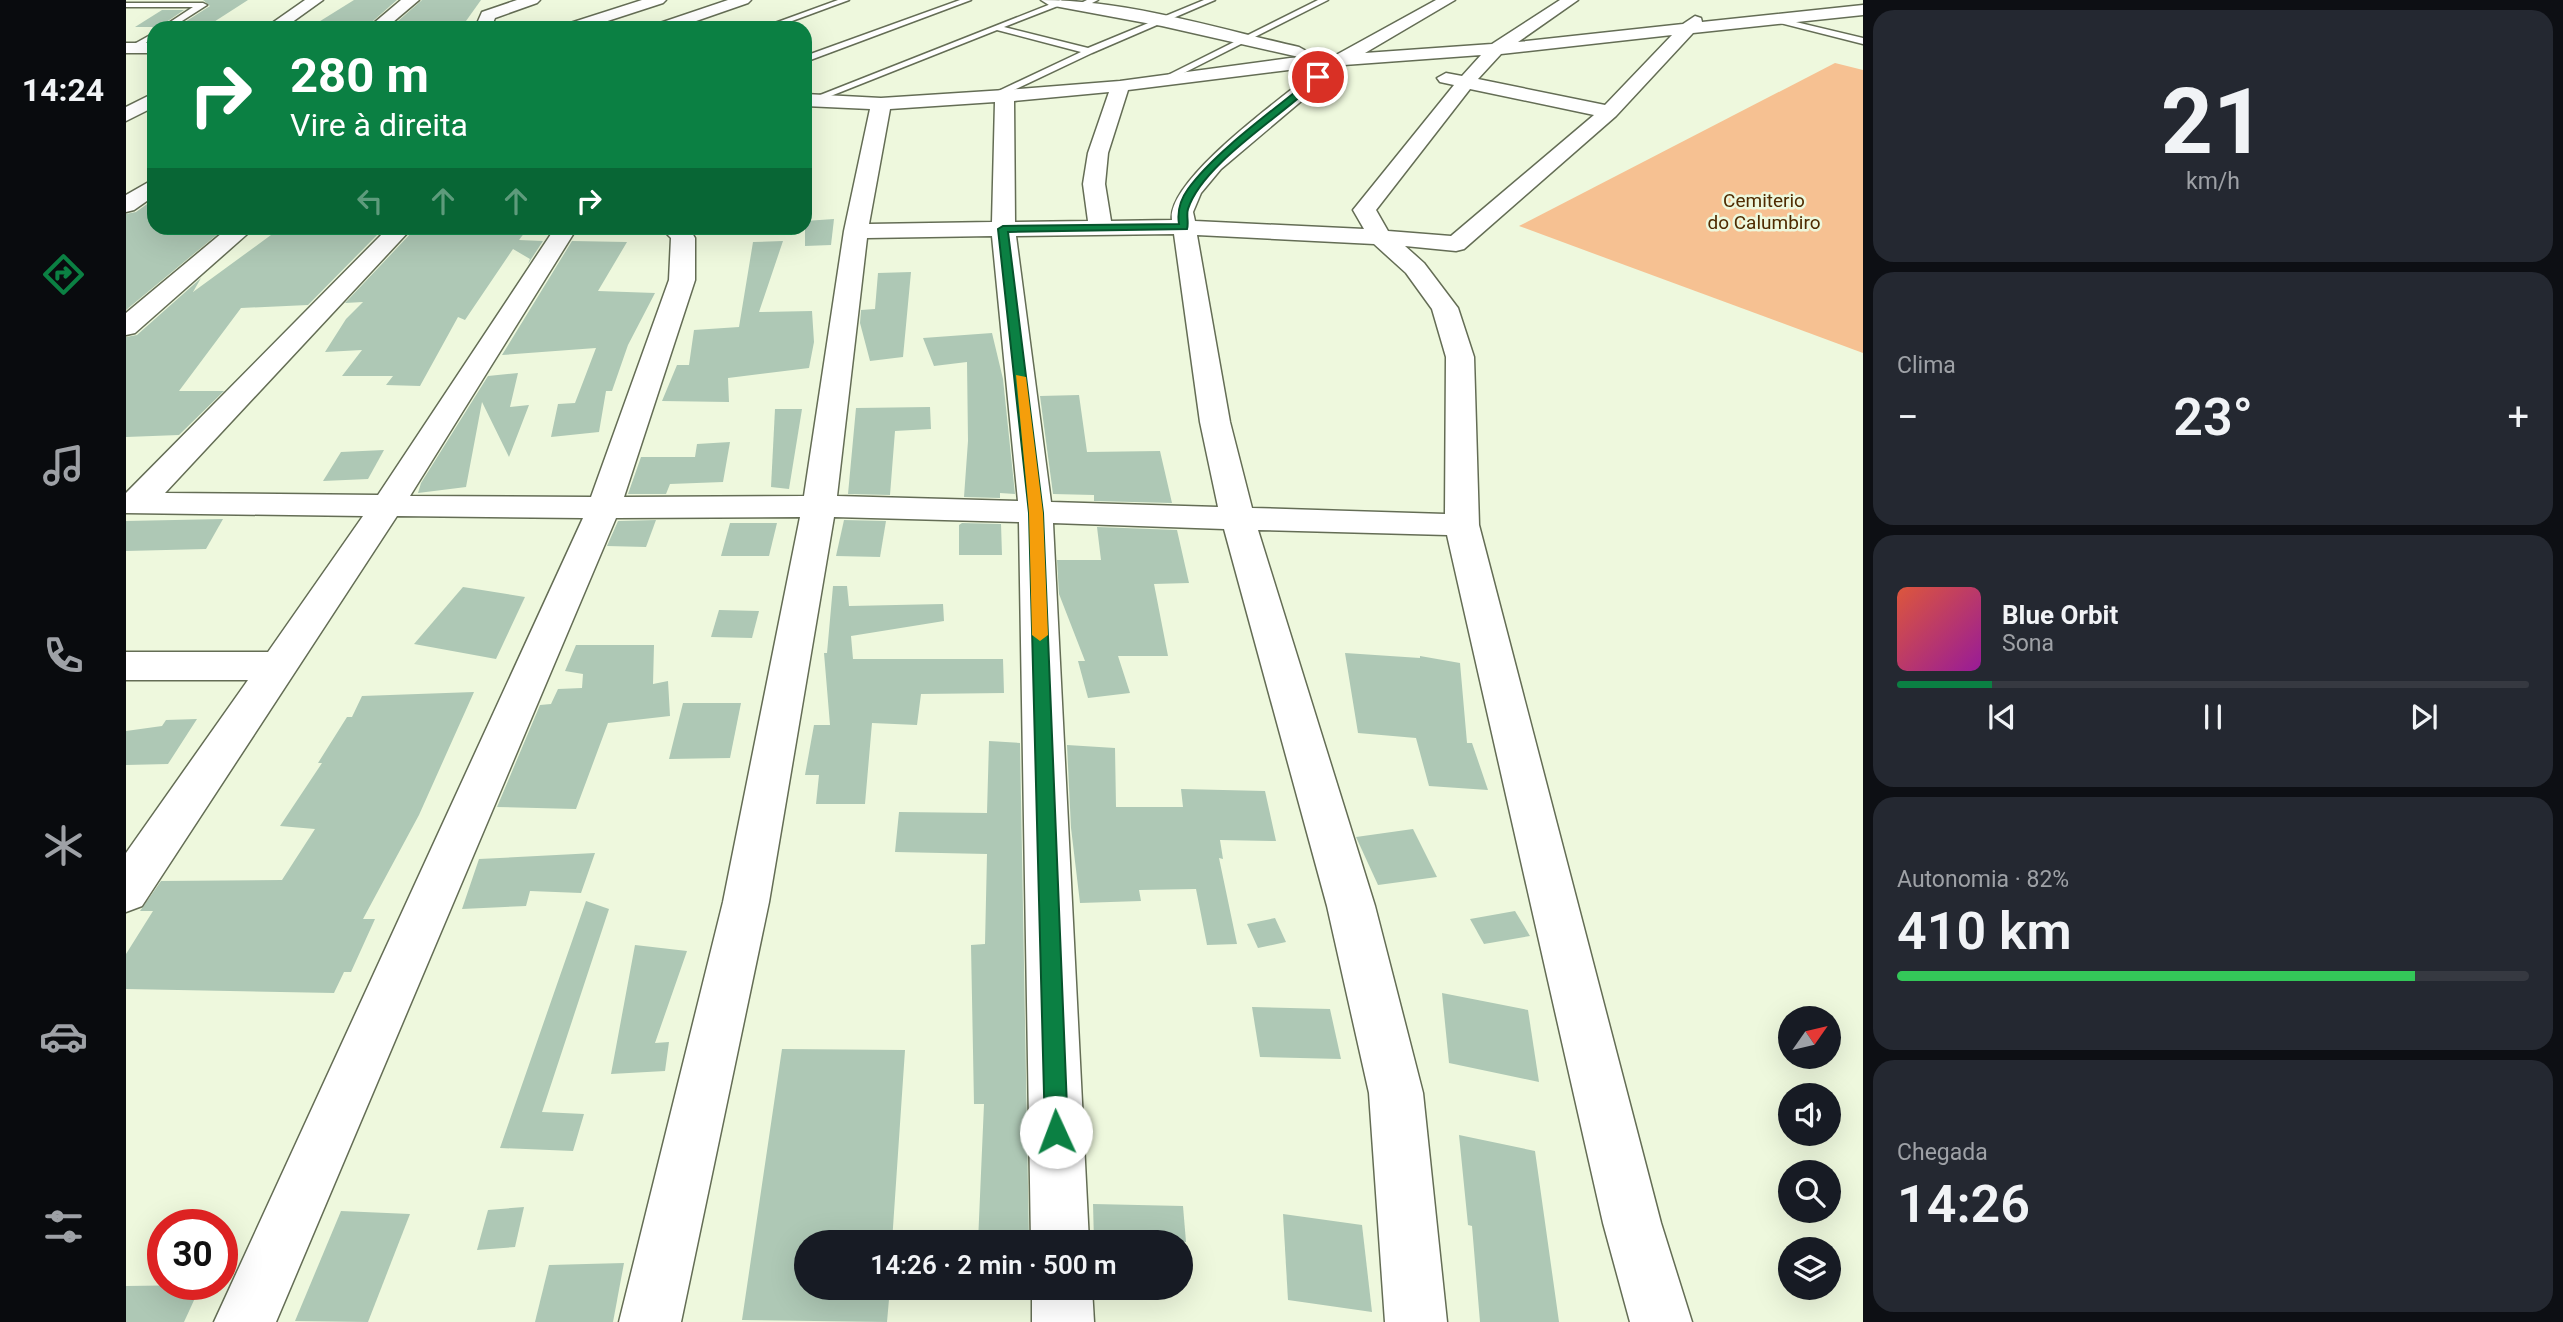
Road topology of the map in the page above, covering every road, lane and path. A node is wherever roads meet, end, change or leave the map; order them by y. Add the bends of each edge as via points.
1 (315, 0) edge
2 (411, 0) edge
3 (532, 0) edge
4 (658, 0) edge
5 (744, 0) edge
6 (845, 0) edge
7 (967, 0) edge
8 (1211, 0) edge
9 (1324, 0) edge
10 (1447, 0) edge
11 (1570, 0) edge
12 (1819, 0) edge
13 (1054, 1) edge
14 (207, 2) edge
15 (1087, 3) edge
16 (126, 5) edge
17 (1706, 10) dead end
18 (1863, 10) edge
19 (1802, 16) junction
20 (1775, 19) junction
21 (176, 21) edge
22 (284, 21) edge
23 (385, 21) edge
24 (486, 21) edge
25 (592, 21) edge
26 (681, 21) edge
27 (785, 21) edge
28 (1162, 21) junction
29 (995, 27) junction
30 (1686, 29) junction
31 (147, 38) edge
32 (1241, 39) junction
33 (1863, 41) edge
34 (129, 48) edge
35 (147, 48) edge
36 (1496, 50) junction
37 (1089, 51) junction
38 (812, 56) edge
39 (1350, 59) junction
40 (1165, 79) junction
41 (1466, 82) junction
42 (1120, 86) junction
43 (126, 94) edge
44 (147, 96) edge
45 (1000, 96) junction
46 (812, 98) edge
47 (812, 100) edge
48 (147, 101) edge
49 (881, 104) junction
50 (1609, 112) junction
51 (126, 114) edge
52 (147, 195) edge
53 (132, 213) edge
54 (1184, 227) junction
55 (1100, 228) junction
56 (1003, 229) junction
57 (856, 231) junction
58 (234, 235) edge
59 (394, 235) edge
60 (561, 235) edge
61 (681, 235) edge
62 (1380, 237) junction
63 (126, 327) edge
64 (132, 503) edge
65 (387, 506) junction
66 (819, 506) junction
67 (604, 508) junction
68 (1036, 513) junction
69 (1238, 520) junction
70 (1462, 525) junction
71 (126, 666) edge
72 (279, 666) junction
73 (126, 891) edge
74 (1060, 1230) edge
75 (1062, 1300) edge
76 (245, 1322) edge
77 (650, 1322) edge
78 (1063, 1322) edge
79 (1416, 1322) edge
80 (1661, 1322) edge

1 - 22 street
2 - 23 street
3 - 24 street via 488,15
4 - 25 street
5 - 26 street
6 - 27 lane
7 - 38 lane
8 - 28 lane
9 - 32 lane
10 - 39 street
11 - 36 street
12 - 19 street
13 - 15 street
13 - 29 lane
14 - 16 lane
14 - 21 lane
15 - 28 street
17 - 30 street
18 - 19 street
19 - 20 street
20 - 30 street
20 - 33 lane
28 - 32 street
28 - 37 lane
29 - 37 lane
29 - 46 lane
30 - 36 street
30 - 50 street
31 - 34 lane
32 - 39 street
32 - 40 lane
34 - 35 street
36 - 39 street
36 - 41 street
37 - 45 lane
39 - 40 street
39 - 41 street
39 - 54 street via 1214,165 1191,191 1182,212
40 - 42 street
41 - 50 street
41 - 62 street via 1364,210
42 - 45 street
42 - 55 street via 1098,153 1094,184
43 - 44 street
45 - 49 street
45 - 56 street
47 - 49 street
48 - 51 street
49 - 57 street
50 - 62 street via 1457,244
52 - 53 street
54 - 55 street
54 - 62 street
54 - 69 street via 1215,422
55 - 56 street
56 - 57 street
56 - 68 street
57 - 66 street
58 - 63 street
59 - 64 street
60 - 65 street
61 - 67 street via 682,280
62 - 70 street via 1415,268 1445,308 1460,357
64 - 65 street
65 - 67 street
65 - 72 street
66 - 67 street
66 - 68 street
66 - 77 street via 746,902
67 - 76 street
68 - 69 street
68 - 74 street
69 - 70 street
69 - 79 street via 1351,906 1396,1093
70 - 80 street via 1632,1223
71 - 72 street
72 - 73 street
75 - 78 street

